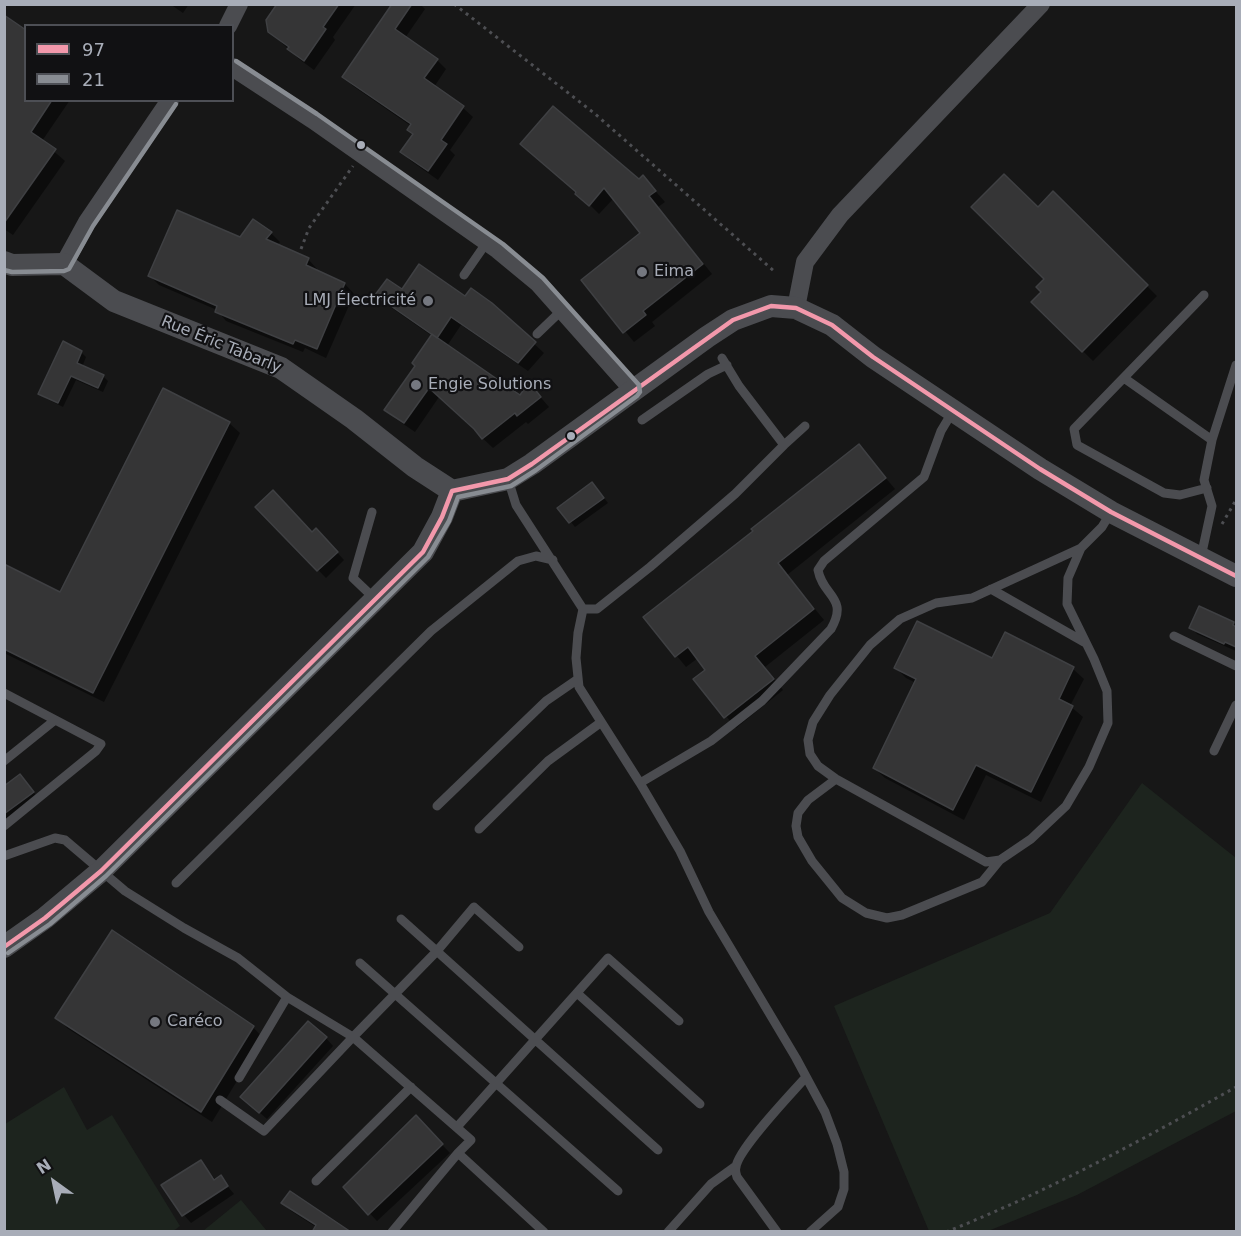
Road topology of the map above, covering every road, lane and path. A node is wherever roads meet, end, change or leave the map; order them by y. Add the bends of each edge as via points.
1 (239, 4) edge
2 (454, 4) edge
3 (1041, 4) edge
4 (229, 24) edge
5 (234, 68) edge
6 (169, 102) edge
7 (361, 171) dead end
8 (487, 242) junction
9 (301, 249) dead end
10 (4, 262) edge
11 (64, 264) junction
12 (774, 271) dead end
13 (464, 275) dead end
14 (1204, 295) dead end
15 (796, 308) junction
16 (562, 310) junction
17 (537, 334) dead end
18 (1236, 366) edge
19 (1124, 378) junction
20 (633, 390) junction
21 (953, 411) junction
22 (642, 420) dead end
23 (805, 426) dead end
24 (1212, 440) junction
25 (784, 445) junction
26 (508, 479) junction
27 (1207, 488) junction
28 (452, 491) junction
29 (372, 512) dead end
30 (1111, 512) junction
31 (1081, 548) junction
32 (1200, 558) junction
33 (553, 560) junction
34 (1236, 576) edge
35 (991, 589) junction
36 (375, 599) junction
37 (583, 609) junction
38 (1174, 636) dead end
39 (1084, 642) junction
40 (1236, 666) edge
41 (578, 679) junction
42 (6, 695) edge
43 (1236, 705) edge
44 (55, 720) junction
45 (600, 723) junction
46 (1214, 751) dead end
47 (4, 761) edge
48 (836, 779) junction
49 (640, 783) junction
50 (437, 806) dead end
51 (4, 826) edge
52 (479, 829) dead end
53 (4, 856) edge
54 (1000, 860) junction
55 (101, 871) junction
56 (176, 883) dead end
57 (401, 919) dead end
58 (4, 947) edge
59 (519, 947) dead end
60 (437, 951) junction
61 (360, 963) dead end
62 (577, 993) junction
63 (395, 994) junction
64 (287, 997) junction
65 (679, 1021) dead end
66 (353, 1037) junction
67 (535, 1039) junction
68 (806, 1077) junction
69 (239, 1078) dead end
70 (495, 1084) junction
71 (411, 1087) junction
72 (1236, 1087) edge
73 (220, 1100) dead end
74 (700, 1104) dead end
75 (457, 1127) junction
76 (658, 1150) dead end
77 (458, 1153) junction
78 (736, 1166) junction
79 (316, 1181) dead end
80 (618, 1191) dead end
81 (392, 1232) edge
82 (544, 1232) edge
83 (668, 1232) edge
84 (777, 1232) edge
85 (810, 1232) edge
86 (946, 1232) edge

1 - 4 street
2 - 12 path via 594,113
3 - 15 street via 840,215 806,262
5 - 8 street
6 - 11 street via 87,222
7 - 9 path via 353,165 309,228
8 - 13 lane
8 - 16 street via 538,283
10 - 11 street
11 - 28 street, Rue Éric Tabarly via 114,302 281,368
14 - 19 lane
15 - 20 street via 771,306 733,320
15 - 21 street via 832,325
16 - 17 lane
16 - 20 street
18 - 24 lane
19 - 24 lane
19 - 27 lane via 1074,429 1077,445 1164,493 1180,495
20 - 26 street
21 - 30 street
21 - 49 lane via 924,477 818,570 837,606 838,616 831,629 762,701 711,741
22 - 25 lane via 724,362
23 - 25 lane
24 - 27 lane via 1204,480
25 - 37 lane via 735,494 650,567 597,609
26 - 28 street
26 - 33 lane via 516,505
27 - 32 lane via 1212,506
28 - 36 street via 423,552
29 - 36 lane via 353,578
30 - 31 lane
30 - 32 street
31 - 35 lane
31 - 39 lane via 1068,578 1067,604
32 - 34 street
33 - 37 lane
33 - 56 lane via 536,556 518,561 431,631
35 - 39 lane
35 - 48 lane via 972,598 936,603 900,619 870,645 830,695 813,722 808,740 810,754 818,766
36 - 55 street
37 - 41 lane via 576,658
38 - 40 lane
39 - 54 lane via 1107,691 1108,723 1066,806 1031,839
41 - 45 lane
41 - 50 lane via 546,701
42 - 44 lane
43 - 46 lane
44 - 47 lane
44 - 51 lane via 101,744
45 - 49 lane
45 - 52 lane via 548,761
48 - 54 lane via 986,861
48 - 54 lane via 808,800 798,813 798,837 842,898 866,913 886,918 902,915 982,882
49 - 68 lane via 680,851 709,912
53 - 55 lane via 55,838 65,840
55 - 58 street
55 - 64 lane via 125,891 238,958
57 - 60 lane
59 - 60 lane via 474,907
60 - 63 lane
60 - 67 lane
61 - 63 lane
62 - 65 lane via 608,958
62 - 67 lane
62 - 74 lane
63 - 66 lane
63 - 70 lane
64 - 66 lane
64 - 69 lane
66 - 71 lane
66 - 73 lane via 264,1131
67 - 70 lane
67 - 76 lane
68 - 78 lane via 772,1115
68 - 85 lane via 825,1112 844,1172 838,1207
70 - 75 lane
70 - 80 lane
71 - 75 lane
71 - 79 lane
72 - 86 path via 1118,1153 1004,1209
75 - 77 lane via 471,1140
77 - 81 lane
77 - 82 lane
78 - 83 lane via 711,1184
78 - 84 lane via 736,1177

